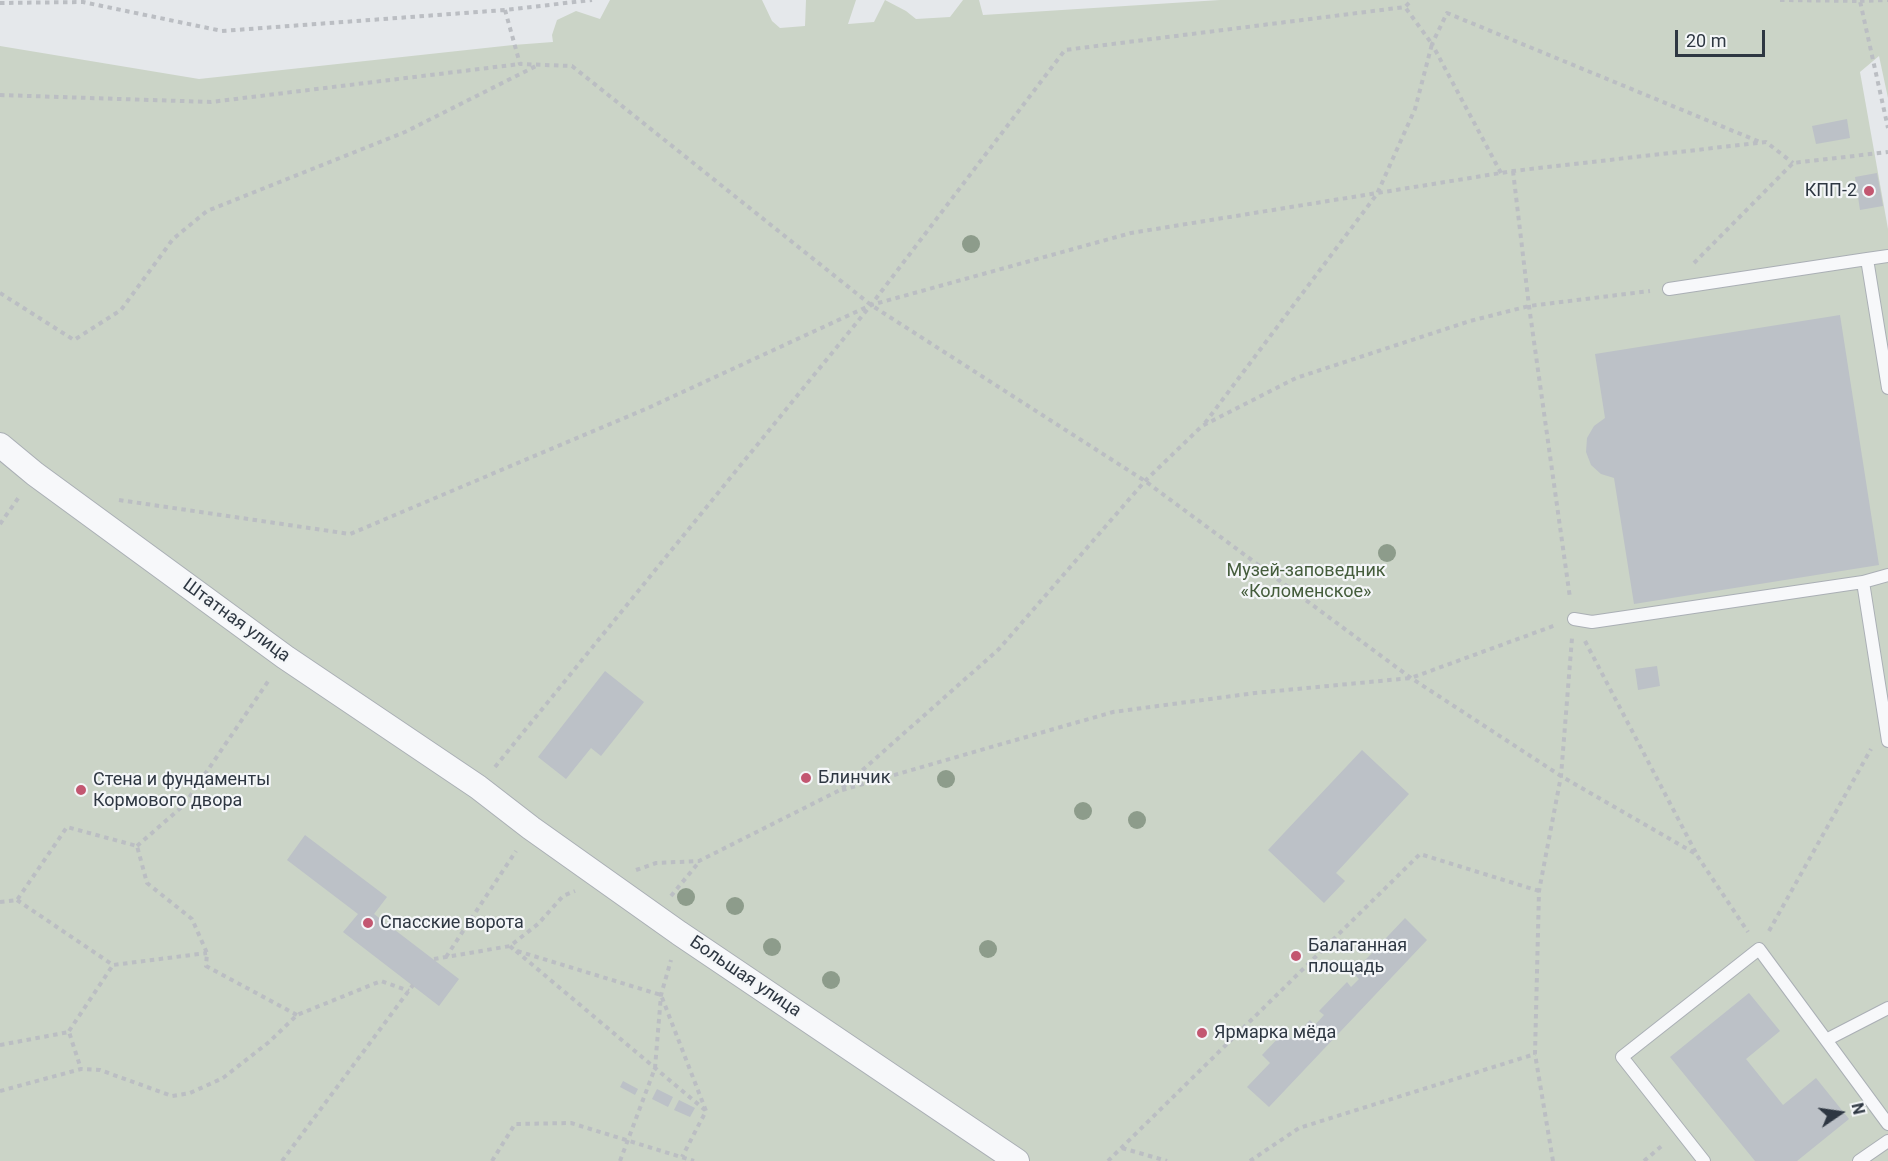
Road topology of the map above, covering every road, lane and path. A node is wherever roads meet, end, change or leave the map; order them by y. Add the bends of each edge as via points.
1 (592, 0) edge
2 (1412, 0) edge
3 (1780, 0) edge
4 (1888, 0) edge
5 (1861, 1) edge
6 (0, 3) edge
7 (1405, 7) junction
8 (505, 10) junction
9 (1431, 44) junction
10 (520, 64) junction
11 (538, 64) junction
12 (0, 95) edge
13 (1888, 125) edge
14 (1761, 142) junction
15 (1888, 152) edge
16 (1793, 163) junction
17 (1513, 171) junction
18 (1502, 173) junction
19 (1377, 194) junction
20 (1888, 256) edge
21 (1867, 259) junction
22 (1669, 289) junction
23 (0, 292) edge
24 (871, 305) junction
25 (1528, 306) junction
26 (1888, 388) edge
27 (1202, 426) junction
28 (0, 445) edge
29 (35, 474) junction
30 (1145, 481) junction
31 (117, 500) dead end
32 (0, 524) edge
33 (1888, 575) edge
34 (1863, 582) junction
35 (1574, 619) junction
36 (285, 657) junction
37 (1411, 678) junction
38 (1885, 723) junction
39 (1888, 741) edge
40 (1561, 776) junction
41 (478, 788) junction
42 (840, 790) junction
43 (531, 828) junction
44 (137, 846) junction
45 (1696, 854) junction
46 (699, 861) junction
47 (606, 880) junction
48 (1539, 891) junction
49 (18, 900) junction
50 (0, 902) edge
51 (656, 915) junction
52 (679, 933) junction
53 (512, 948) junction
54 (1759, 949) junction
55 (207, 953) junction
56 (446, 957) junction
57 (434, 959) dead end
58 (113, 965) junction
59 (413, 985) dead end
60 (409, 991) junction
61 (661, 995) junction
62 (1888, 1008) edge
63 (297, 1015) junction
64 (69, 1032) junction
65 (1826, 1041) junction
66 (0, 1045) edge
67 (1535, 1054) junction
68 (655, 1068) junction
69 (81, 1069) junction
70 (0, 1091) edge
71 (706, 1111) junction
72 (1888, 1124) edge
73 (626, 1140) junction
74 (1888, 1141) edge
75 (1121, 1148) junction
76 (682, 1157) junction
77 (282, 1161) edge
78 (492, 1161) edge
79 (620, 1161) edge
80 (694, 1161) edge
81 (1017, 1161) edge
82 (1108, 1161) edge
83 (1167, 1161) edge
84 (1250, 1161) edge
85 (1553, 1161) edge
86 (1704, 1161) edge
87 (1860, 1161) edge

1 - 8 path
2 - 7 path
3 - 5 path
4 - 5 path
5 - 13 path
6 - 8 path via 83,2 222,31
7 - 9 path
7 - 24 path via 1065,50
8 - 10 path
9 - 14 path via 1447,13
9 - 18 path
9 - 19 path via 1415,109
10 - 11 path
10 - 12 path via 211,102
11 - 23 path via 405,132 207,211 173,239 121,310 74,340
11 - 24 path via 572,66
14 - 16 path
14 - 17 path
15 - 16 path
16 - 22 path
17 - 18 path
17 - 25 path
18 - 19 path
19 - 24 path via 1131,233
19 - 27 path
20 - 21 lane
21 - 22 lane
21 - 26 lane
22 - 25 path
24 - 30 path
24 - 31 path via 648,408 350,534
24 - 41 path
25 - 27 path via 1296,378
25 - 35 path
27 - 30 path
28 - 29 street, Штатная улица
29 - 32 path
29 - 36 street, Штатная улица
30 - 37 path
30 - 42 path via 999,650
33 - 34 lane
34 - 35 lane via 1592,622
34 - 38 lane
35 - 37 path
35 - 40 path
35 - 45 path
36 - 41 street, Штатная улица
36 - 44 path via 184,805
37 - 40 path
37 - 42 path via 1113,712
38 - 39 lane
38 - 54 path
40 - 45 path
40 - 48 path
41 - 43 street, Большая улица
42 - 46 path
43 - 47 street, Большая улица
43 - 56 path
44 - 49 path via 67,827
44 - 55 path via 147,883 192,919
45 - 54 path
46 - 47 path via 656,863
46 - 51 path
47 - 51 street, Большая улица
47 - 53 path via 563,896
48 - 67 path
48 - 75 path via 1420,854
49 - 50 path
49 - 58 path
51 - 52 street, Большая улица
52 - 61 path
52 - 81 street, Большая улица
53 - 56 path
53 - 61 path
53 - 68 path
54 - 65 lane
54 - 86 lane via 1622,1057
55 - 58 path
55 - 63 path via 206,966
56 - 57 path
58 - 64 path
59 - 60 path
60 - 63 path via 381,981
60 - 77 path
61 - 68 path
61 - 71 path
62 - 65 lane
63 - 69 path via 223,1078 190,1093 172,1096 100,1070
64 - 66 path
64 - 69 path
65 - 72 lane
67 - 84 path via 1299,1128
67 - 85 path
68 - 71 path
68 - 73 path
69 - 70 path
71 - 76 path
73 - 76 path
73 - 78 path via 571,1123 515,1124
73 - 79 path
74 - 87 lane
75 - 82 path
75 - 83 path
76 - 80 path

